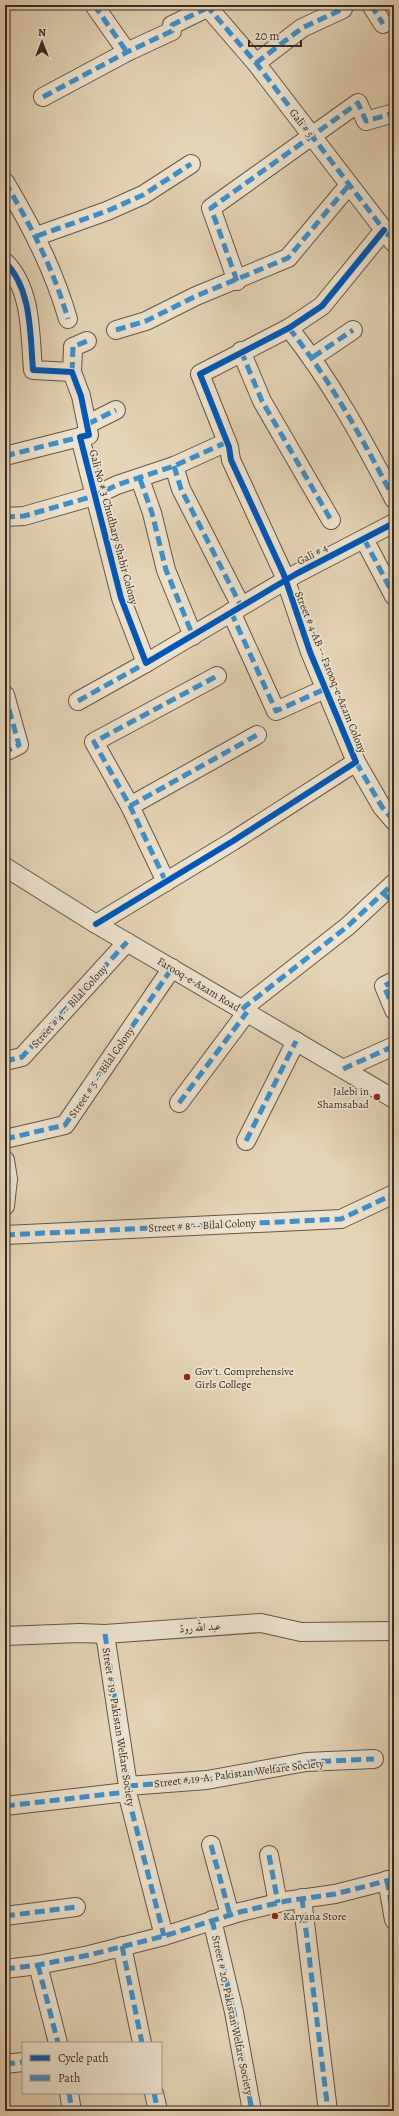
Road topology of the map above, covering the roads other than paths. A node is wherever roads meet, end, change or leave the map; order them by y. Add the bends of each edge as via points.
1 (94, 5) edge
2 (371, 5) edge
3 (207, 6) edge
4 (343, 10) dead end
5 (383, 24) dead end
6 (127, 52) junction
7 (256, 63) junction
8 (42, 97) dead end
9 (394, 113) edge
10 (312, 136) junction
11 (191, 164) dead end
12 (5, 182) edge
13 (349, 185) junction
14 (37, 236) junction
15 (389, 237) edge
16 (5, 262) edge
17 (237, 281) junction
18 (68, 319) dead end
19 (289, 328) junction
20 (116, 330) dead end
21 (352, 330) dead end
22 (87, 341) dead end
23 (241, 351) junction
24 (312, 358) junction
25 (72, 372) junction
26 (116, 410) dead end
27 (84, 430) junction
28 (228, 442) junction
29 (5, 456) edge
30 (174, 466) junction
31 (140, 479) junction
32 (94, 496) junction
33 (394, 499) edge
34 (5, 518) edge
35 (331, 520) dead end
36 (394, 523) edge
37 (364, 539) junction
38 (284, 581) junction
39 (394, 596) edge
40 (236, 609) junction
41 (197, 634) junction
42 (146, 663) junction
43 (217, 676) dead end
44 (325, 689) junction
45 (5, 695) edge
46 (78, 702) dead end
47 (257, 735) dead end
48 (5, 752) edge
49 (356, 762) junction
50 (130, 806) junction
51 (394, 821) edge
52 (5, 867) edge
53 (166, 882) junction
54 (390, 893) edge
55 (96, 924) junction
56 (127, 942) junction
57 (172, 968) junction
58 (394, 981) edge
59 (394, 1010) edge
60 (244, 1011) junction
61 (296, 1041) junction
62 (394, 1046) edge
63 (5, 1061) edge
64 (343, 1070) junction
65 (394, 1099) edge
66 (179, 1103) dead end
67 (5, 1139) edge
68 (246, 1141) dead end
69 (5, 1160) edge
70 (394, 1194) edge
71 (5, 1206) edge
72 (5, 1235) edge
73 (394, 1631) edge
74 (105, 1634) junction
75 (5, 1636) edge
76 (374, 1759) dead end
77 (127, 1789) junction
78 (5, 1806) edge
79 (211, 1844) dead end
80 (269, 1855) dead end
81 (391, 1880) edge
82 (302, 1898) junction
83 (278, 1903) junction
84 (76, 1907) dead end
85 (230, 1915) junction
86 (5, 1916) edge
87 (212, 1920) junction
88 (394, 1920) edge
89 (164, 1936) junction
90 (122, 1946) junction
91 (38, 1965) junction
92 (5, 1969) edge
93 (58, 2042) edge
94 (142, 2042) edge
95 (22, 2062) edge
96 (5, 2064) edge
97 (69, 2094) edge
98 (154, 2094) edge
99 (72, 2111) edge
100 (158, 2111) edge
101 (252, 2111) edge
102 (328, 2111) edge

1 - 6 street
2 - 5 street
3 - 6 street via 172,25 172,31
3 - 7 street, Gali # 5
4 - 7 street via 302,28
6 - 8 street
7 - 10 street, Gali # 5
9 - 10 street via 366,121 358,103
10 - 13 street, Gali # 5
10 - 17 street via 211,208
11 - 14 street via 143,195
12 - 14 street
13 - 15 street, Gali # 5
13 - 17 street via 288,258
14 - 18 street via 57,283
15 - 19 street via 322,306
16 - 25 street via 22,286 29,315 33,370
17 - 20 street via 196,296 146,321
19 - 23 street
19 - 24 street
21 - 24 street
22 - 25 street via 73,347
23 - 28 street, Street # 4-AB -- Farooq-e-Azam Colony via 200,374
23 - 35 street via 262,401
24 - 33 street via 359,434
25 - 27 street, Gali No # 3 Chudhary Shabir Colony via 81,396
26 - 27 street
27 - 29 street
27 - 32 street, Gali No # 3 Chudhary Shabir Colony
28 - 30 street
28 - 38 street, Street # 4-AB -- Farooq-e-Azam Colony via 231,460 284,575
30 - 31 street
30 - 40 street via 181,489
31 - 32 street
31 - 41 street via 152,513 166,570
32 - 34 street via 24,516
32 - 42 street, Gali No # 3 Chudhary Shabir Colony via 121,598
36 - 37 street, Gali # 4
37 - 38 street, Gali # 4
37 - 39 street
38 - 40 street, Gali # 4
38 - 44 street, Street # 4-AB -- Farooq-e-Azam Colony
40 - 41 street, Gali # 4
40 - 44 street via 276,711
41 - 42 street
42 - 46 street
43 - 50 street via 94,742
44 - 49 street, Street # 4-AB -- Farooq-e-Azam Colony
45 - 48 street via 19,745
47 - 50 street
49 - 51 street via 382,807
49 - 53 street, Street # 4-AB -- Farooq-e-Azam Colony
50 - 53 street
52 - 55 street, Farooq-e-Azam Road
53 - 55 street, Street # 4-AB -- Farooq-e-Azam Colony
54 - 60 street
55 - 56 street, Farooq-e-Azam Road
56 - 57 street, Farooq-e-Azam Road
56 - 63 street, Street # 4 -- Bilal Colony via 22,1057
57 - 60 street, Farooq-e-Azam Road
57 - 67 street, Street # 5 -- Bilal Colony via 65,1125
58 - 59 street via 384,986
60 - 61 street, Farooq-e-Azam Road
60 - 66 street
61 - 64 street, Farooq-e-Azam Road
61 - 68 street
62 - 64 street
64 - 65 street, Farooq-e-Azam Road
69 - 71 street via 8,1179
70 - 72 street, Street # 8 -- Bilal Colony via 341,1219
73 - 74 street, عبد اللہ روڈ via 301,1632 261,1623
74 - 75 street, عبد اللہ روڈ
74 - 77 street, Street # 19, Pakistan Welfare Society
76 - 77 street, Street # 19-A, Pakistan Welfare Society via 306,1762 207,1780
77 - 78 street, Street # 19-A, Pakistan Welfare Society
77 - 89 street, Street # 19, Pakistan Welfare Society
79 - 85 street
80 - 83 street
81 - 82 street via 335,1894
81 - 88 street
82 - 83 street
82 - 102 street
83 - 85 street
84 - 86 street
85 - 87 street
87 - 89 street
87 - 101 street, Street # 20, Pakistan Welfare Society via 234,2012
89 - 90 street
90 - 91 street
90 - 94 street
91 - 92 street
91 - 93 street
95 - 96 street
97 - 99 street
98 - 100 street

